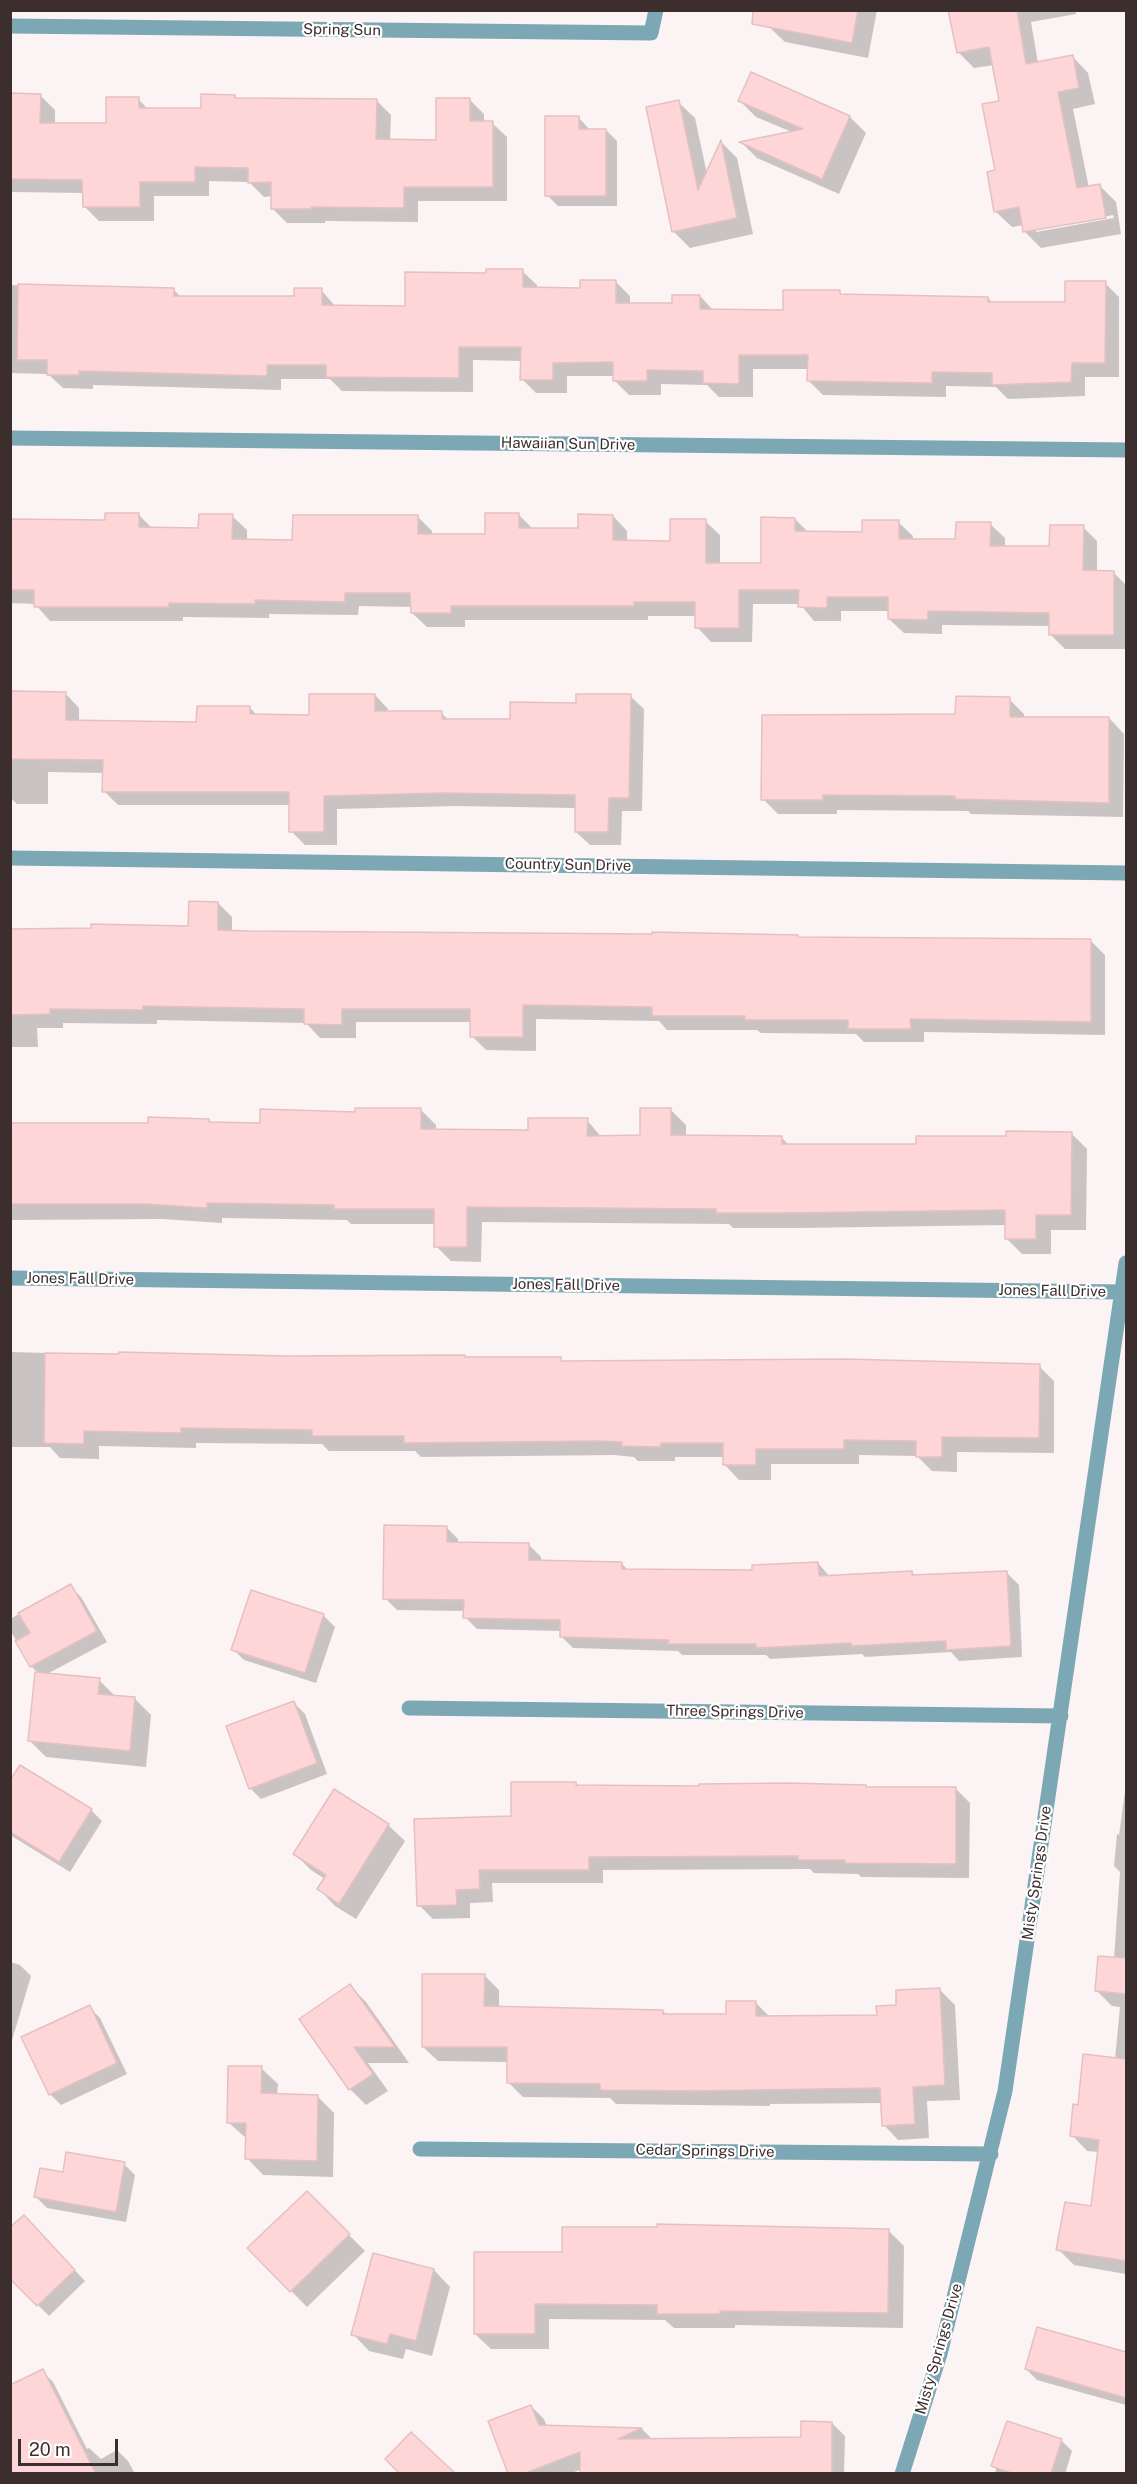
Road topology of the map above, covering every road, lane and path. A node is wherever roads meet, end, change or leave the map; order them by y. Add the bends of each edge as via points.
1 (656, 10) edge
2 (10, 26) edge
3 (10, 438) edge
4 (1126, 450) edge
5 (10, 858) edge
6 (1126, 873) edge
7 (1126, 1263) edge
8 (10, 1278) edge
9 (1122, 1292) junction
10 (409, 1708) dead end
11 (1061, 1716) junction
12 (420, 2149) dead end
13 (991, 2154) junction
14 (902, 2474) edge

1 - 2 street, Spring Sun via 651,33
3 - 4 street, Hawaiian Sun Drive
5 - 6 street, Country Sun Drive
7 - 9 street, Misty Springs Drive
8 - 9 street, Jones Fall Drive
9 - 11 street, Misty Springs Drive
10 - 11 street, Three Springs Drive
11 - 13 street, Misty Springs Drive via 1005,2091
12 - 13 street, Cedar Springs Drive
13 - 14 street, Misty Springs Drive via 940,2354

